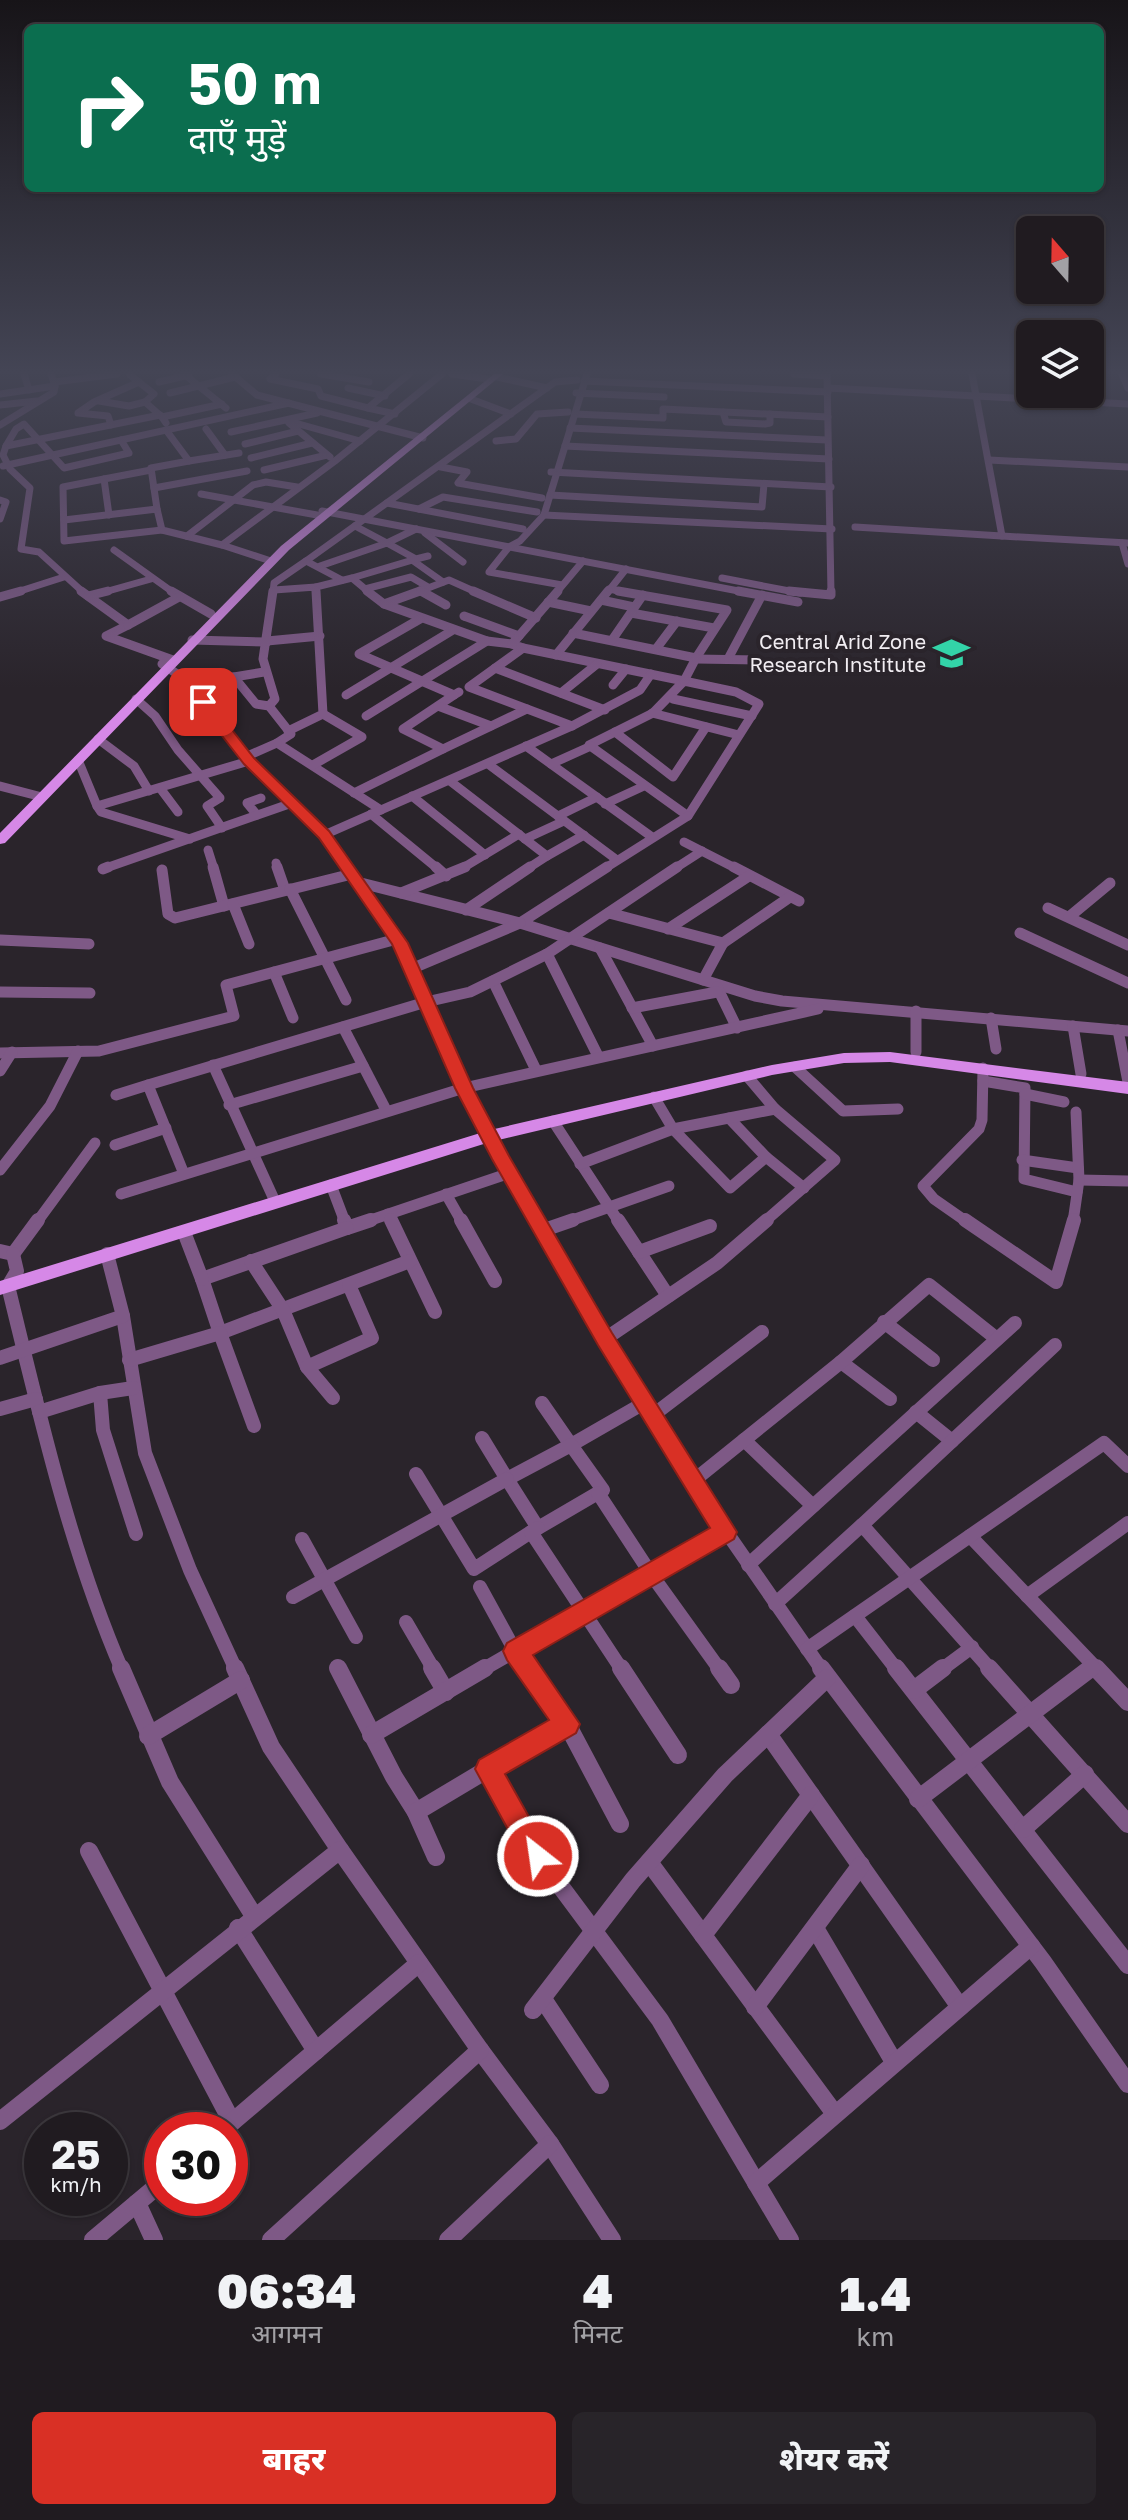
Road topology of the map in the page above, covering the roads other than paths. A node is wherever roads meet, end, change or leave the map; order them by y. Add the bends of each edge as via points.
1 (651, 478) edge
2 (19, 479) edge
3 (104, 479) joint
4 (152, 479) edge
5 (206, 479) edge
6 (309, 479) edge
7 (364, 479) edge
8 (424, 479) edge
9 (462, 479) edge
10 (552, 479) edge
11 (622, 479) edge
12 (658, 479) edge
13 (830, 479) edge
14 (992, 479) edge
15 (693, 481) joint
16 (764, 484) junction
17 (297, 487) junction
18 (831, 487) junction
19 (154, 488) junction
20 (201, 494) dead end
21 (546, 496) junction
22 (3, 498) edge
23 (618, 498) junction
24 (231, 500) junction
25 (650, 500) junction
26 (387, 503) junction
27 (690, 503) junction
28 (727, 505) junction
29 (271, 507) junction
30 (762, 507) junction
31 (157, 509) junction
32 (419, 509) junction
33 (317, 513) junction
34 (540, 514) junction
35 (109, 515) junction
36 (613, 518) junction
37 (0, 519) edge
38 (363, 519) junction
39 (64, 520) junction
40 (650, 520) junction
41 (687, 522) junction
42 (724, 524) junction
43 (355, 526) junction
44 (760, 526) junction
45 (855, 527) dead end
46 (523, 529) junction
47 (832, 529) junction
48 (162, 530) junction
49 (419, 530) junction
50 (187, 536) junction
51 (1002, 536) junction
52 (387, 543) junction
53 (1125, 543) edge
54 (222, 545) junction
55 (511, 545) junction
56 (114, 550) dead end
57 (428, 556) dead end
58 (344, 559) junction
59 (268, 560) junction
60 (414, 560) junction
61 (306, 561) junction
62 (583, 561) junction
63 (463, 562) dead end
64 (1128, 564) edge
65 (320, 566) junction
66 (626, 569) junction
67 (365, 574) junction
68 (64, 577) junction
69 (722, 578) dead end
70 (151, 579) junction
71 (347, 579) junction
72 (443, 582) junction
73 (562, 585) junction
74 (316, 587) junction
75 (365, 589) junction
76 (424, 589) junction
77 (609, 589) junction
78 (274, 590) junction
79 (643, 595) junction
80 (762, 595) junction
81 (88, 596) junction
82 (0, 597) edge
83 (179, 597) junction
84 (601, 600) junction
85 (548, 602) junction
86 (798, 602) dead end
87 (384, 604) junction
88 (446, 605) dead end
89 (633, 610) junction
90 (591, 611) junction
91 (211, 614) junction
92 (464, 616) dead end
93 (536, 618) junction
94 (420, 619) junction
95 (677, 621) junction
96 (128, 625) junction
97 (714, 628) junction
98 (453, 630) junction
99 (573, 633) junction
100 (320, 636) junction
101 (192, 640) junction
102 (515, 640) junction
103 (612, 640) junction
104 (267, 641) junction
105 (487, 641) junction
106 (523, 648) junction
107 (656, 649) junction
108 (556, 655) junction
109 (729, 657) dead end
110 (696, 658) junction
111 (759, 660) dead end
112 (167, 663) junction
113 (597, 664) junction
114 (391, 668) junction
115 (495, 668) junction
116 (626, 669) junction
117 (264, 672) junction
118 (651, 674) junction
119 (234, 677) junction
120 (185, 679) junction
121 (423, 682) junction
122 (687, 682) junction
123 (613, 685) dead end
124 (469, 687) junction
125 (561, 693) junction
126 (346, 695) dead end
127 (454, 695) junction
128 (136, 699) junction
129 (673, 699) junction
130 (269, 706) junction
131 (438, 706) junction
132 (527, 709) junction
133 (605, 710) junction
134 (652, 713) junction
135 (323, 714) junction
136 (366, 716) dead end
137 (752, 716) junction
138 (491, 726) junction
139 (572, 726) junction
140 (706, 727) junction
141 (288, 731) junction
142 (615, 732) junction
143 (739, 735) junction
144 (98, 739) junction
145 (277, 743) junction
146 (526, 746) junction
147 (591, 746) junction
148 (443, 749) junction
149 (247, 759) junction
150 (78, 760) junction
151 (488, 764) junction
152 (551, 764) junction
153 (313, 765) junction
154 (200, 777) junction
155 (673, 777) junction
156 (450, 781) junction
157 (0, 786) edge
158 (644, 786) junction
159 (155, 790) junction
160 (354, 793) junction
161 (38, 796) junction
162 (412, 796) junction
163 (261, 798) dead end
164 (662, 799) junction
165 (601, 800) junction
166 (292, 803) junction
167 (97, 806) junction
168 (178, 812) dead end
169 (376, 812) junction
170 (257, 815) junction
171 (688, 816) junction
172 (561, 819) junction
173 (222, 828) junction
174 (0, 830) edge
175 (324, 835) junction
176 (584, 835) junction
177 (522, 836) junction
178 (652, 837) junction
179 (190, 839) junction
180 (0, 840) edge
181 (684, 842) dead end
182 (208, 850) dead end
183 (702, 851) junction
184 (485, 855) junction
185 (547, 856) junction
186 (617, 860) junction
187 (276, 863) dead end
188 (103, 869) dead end
189 (162, 870) dead end
190 (446, 876) junction
191 (749, 876) junction
192 (355, 878) junction
193 (1110, 883) dead end
194 (288, 890) junction
195 (401, 893) junction
196 (228, 905) junction
197 (1048, 908) dead end
198 (466, 910) junction
199 (609, 913) junction
200 (1069, 917) junction
201 (520, 923) junction
202 (668, 929) junction
203 (1020, 933) dead end
204 (397, 939) junction
205 (570, 939) junction
206 (0, 940) edge
207 (723, 943) junction
208 (89, 944) dead end
209 (249, 944) dead end
210 (1128, 945) edge
211 (600, 948) junction
212 (547, 954) junction
213 (325, 959) junction
214 (411, 969) junction
215 (274, 972) junction
216 (703, 980) junction
217 (493, 981) junction
218 (1128, 983) edge
219 (717, 988) junction
220 (0, 992) edge
221 (90, 993) dead end
222 (346, 1000) dead end
223 (426, 1002) junction
224 (829, 1006) junction
225 (632, 1008) junction
226 (916, 1011) junction
227 (293, 1018) dead end
228 (991, 1018) junction
229 (1073, 1026) junction
230 (343, 1027) junction
231 (737, 1028) junction
232 (1123, 1030) edge
233 (653, 1046) junction
234 (996, 1049) dead end
235 (78, 1051) junction
236 (916, 1052) junction
237 (6, 1053) edge
238 (598, 1056) junction
239 (213, 1065) junction
240 (363, 1066) junction
241 (795, 1067) junction
242 (536, 1070) junction
243 (0, 1071) edge
244 (983, 1074) junction
245 (1081, 1074) junction
246 (747, 1076) junction
247 (1128, 1083) edge
248 (148, 1085) junction
249 (464, 1088) junction
250 (1025, 1094) junction
251 (116, 1095) dead end
252 (654, 1097) junction
253 (1064, 1102) dead end
254 (229, 1105) junction
255 (775, 1109) junction
256 (898, 1109) dead end
257 (386, 1110) junction
258 (1076, 1112) dead end
259 (729, 1118) junction
260 (553, 1121) junction
261 (166, 1128) junction
262 (673, 1129) junction
263 (488, 1133) junction
264 (95, 1143) dead end
265 (115, 1145) dead end
266 (253, 1153) junction
267 (766, 1157) junction
268 (1022, 1160) junction
269 (580, 1164) junction
270 (0, 1170) edge
271 (510, 1173) junction
272 (184, 1174) junction
273 (1078, 1180) junction
274 (1128, 1181) edge
275 (331, 1185) junction
276 (669, 1186) dead end
277 (804, 1188) junction
278 (121, 1194) dead end
279 (446, 1194) junction
280 (273, 1197) junction
281 (609, 1207) junction
282 (388, 1214) junction
283 (710, 1226) dead end
284 (347, 1228) junction
285 (544, 1230) junction
286 (184, 1232) junction
287 (118, 1250) junction
288 (7, 1252) edge
289 (639, 1252) junction
290 (251, 1261) junction
291 (410, 1261) junction
292 (202, 1279) junction
293 (495, 1281) dead end
294 (349, 1285) junction
295 (4, 1287) edge
296 (668, 1296) junction
297 (283, 1310) junction
298 (435, 1312) dead end
299 (123, 1316) junction
300 (884, 1322) junction
301 (1015, 1323) dead end
302 (762, 1332) dead end
303 (220, 1333) junction
304 (605, 1339) junction
305 (997, 1339) junction
306 (1055, 1345) dead end
307 (24, 1350) junction
308 (0, 1358) edge
309 (129, 1360) junction
310 (933, 1360) dead end
311 (841, 1362) junction
312 (307, 1367) junction
313 (133, 1388) junction
314 (100, 1393) junction
315 (333, 1398) dead end
316 (890, 1399) dead end
317 (542, 1403) dead end
318 (37, 1405) junction
319 (0, 1409) edge
320 (648, 1410) junction
321 (916, 1412) junction
322 (254, 1426) dead end
323 (482, 1438) dead end
324 (744, 1440) junction
325 (952, 1441) junction
326 (571, 1445) junction
327 (1128, 1466) edge
328 (416, 1474) dead end
329 (507, 1479) junction
330 (692, 1482) junction
331 (598, 1493) junction
332 (813, 1506) junction
333 (441, 1514) junction
334 (1128, 1523) edge
335 (862, 1525) junction
336 (535, 1530) junction
337 (725, 1532) junction
338 (136, 1534) dead end
339 (970, 1536) junction
340 (302, 1539) dead end
341 (748, 1565) junction
342 (651, 1574) junction
343 (910, 1578) junction
344 (324, 1579) junction
345 (480, 1587) dead end
346 (1027, 1596) junction
347 (293, 1597) dead end
348 (775, 1604) junction
349 (584, 1612) junction
350 (855, 1616) junction
351 (406, 1622) dead end
352 (356, 1637) dead end
353 (972, 1647) junction
354 (807, 1649) junction
355 (515, 1651) junction
356 (1094, 1666) junction
357 (338, 1668) dead end
358 (827, 1678) junction
359 (241, 1680) junction
360 (731, 1685) dead end
361 (914, 1690) junction
362 (446, 1692) junction
363 (1128, 1702) edge
364 (1033, 1715) junction
365 (567, 1724) junction
366 (768, 1734) junction
367 (371, 1735) junction
368 (148, 1736) junction
369 (678, 1755) dead end
370 (971, 1761) junction
371 (488, 1769) junction
372 (1085, 1774) junction
373 (811, 1795) junction
374 (918, 1799) junction
375 (416, 1812) junction
376 (620, 1824) dead end
377 (1128, 1824) edge
378 (1023, 1829) junction
379 (340, 1850) junction
380 (89, 1851) dead end
381 (436, 1857) dead end
382 (649, 1862) junction
383 (861, 1865) junction
384 (246, 1922) junction
385 (815, 1928) junction
386 (594, 1933) junction
387 (703, 1935) junction
388 (1031, 1946) junction
389 (419, 1963) junction
390 (1128, 1965) edge
391 (164, 1991) junction
392 (755, 2007) junction
393 (960, 2007) junction
394 (480, 2050) junction
395 (316, 2051) junction
396 (894, 2062) junction
397 (1126, 2076) edge
398 (600, 2085) dead end
399 (221, 2112) edge
400 (244, 2112) edge
401 (835, 2114) junction
402 (0, 2121) edge
403 (550, 2144) junction
404 (756, 2183) junction
405 (144, 2197) edge
406 (137, 2203) junction
407 (93, 2240) edge
408 (154, 2240) edge
409 (271, 2240) edge
410 (448, 2240) edge
411 (612, 2240) edge
412 (790, 2240) edge

1 - 25 street
2 - 68 street via 30,488 21,549 39,552
3 - 35 street
3 - 39 street via 63,487
4 - 19 street
5 - 19 street
6 - 17 street
7 - 33 main road
8 - 26 street
9 - 21 street via 458,483
10 - 21 street
11 - 23 street
12 - 15 street
13 - 18 street
14 - 51 street
15 - 16 street
16 - 18 street
16 - 30 street
17 - 24 street via 261,482
17 - 29 street
18 - 47 street
19 - 31 street
20 - 24 street
21 - 23 street
21 - 34 street
22 - 37 street
23 - 25 street
23 - 36 street
24 - 29 street
24 - 50 street
25 - 27 street
25 - 40 street
26 - 32 street
26 - 38 street
27 - 28 street
27 - 41 street
28 - 30 street
28 - 42 street
29 - 33 street
29 - 54 street
30 - 44 street
31 - 35 street
31 - 48 street
32 - 34 street via 443,497
32 - 46 street
33 - 38 street
33 - 59 main road
34 - 36 street
34 - 46 street
34 - 55 street
35 - 39 street
36 - 40 street
38 - 43 street
38 - 49 street
39 - 48 street via 64,541
40 - 41 street
41 - 42 street
42 - 44 street
43 - 52 street
43 - 61 street
44 - 47 street
45 - 51 street
46 - 55 street
47 - 69 street via 828,597
48 - 50 street
49 - 52 street
49 - 55 street
49 - 63 street
50 - 54 street
51 - 53 street
52 - 58 street
52 - 60 street
53 - 64 street
54 - 59 street
55 - 62 street
55 - 73 street via 489,572
56 - 70 street
57 - 60 street
58 - 65 street
58 - 67 street
59 - 91 main road
59 - 101 main road
60 - 67 street
60 - 72 street
61 - 65 street
61 - 78 street via 276,580
62 - 66 street
62 - 73 street
65 - 71 street
66 - 77 street
66 - 80 street
67 - 71 street
68 - 81 street
68 - 82 street
70 - 81 street
70 - 83 street
71 - 74 street
71 - 75 street
72 - 76 street
72 - 93 street via 449,580
73 - 85 street
74 - 78 street
74 - 100 street
75 - 76 street via 411,577
75 - 87 street
76 - 87 street
76 - 88 street
77 - 79 street
77 - 84 street
78 - 104 street
79 - 89 street
79 - 97 street via 727,610
80 - 86 street
80 - 109 street
81 - 96 street
83 - 91 street
83 - 96 street
84 - 89 street
84 - 90 street
85 - 90 street
85 - 93 street
87 - 94 street
89 - 95 street
89 - 103 street
90 - 99 street
91 - 112 main road
92 - 102 street
93 - 102 street
94 - 98 street
94 - 114 street via 359,654
95 - 97 street
95 - 107 street
96 - 112 street via 106,636
97 - 110 street
98 - 105 street
98 - 114 street
99 - 103 street
99 - 108 street
100 - 104 street
100 - 135 street
101 - 104 street
101 - 112 main road
102 - 105 street
102 - 106 street
103 - 107 street
104 - 117 street
105 - 121 street
106 - 108 street
106 - 115 street
107 - 110 street
108 - 113 street
110 - 111 street
110 - 122 street
112 - 120 street
112 - 128 main road
112 - 161 main road
113 - 116 street
113 - 125 street
114 - 121 street
114 - 126 street
115 - 124 street
115 - 125 street
116 - 118 street
116 - 123 street
117 - 119 street
117 - 130 street via 275,699
118 - 122 street
118 - 133 street via 640,690
119 - 120 street
119 - 130 street via 256,704
120 - 149 street
121 - 127 street
121 - 136 street
122 - 129 street
122 - 137 street via 754,699 759,704
124 - 127 street
124 - 132 street
125 - 133 street
127 - 131 street
128 - 144 main road
128 - 154 street
129 - 134 street
129 - 137 street
130 - 141 street
131 - 138 street
131 - 148 street via 403,729
132 - 138 street
132 - 139 street
133 - 139 street
134 - 140 street
134 - 142 street
135 - 141 street
135 - 153 street via 362,737
137 - 143 street
138 - 148 street
139 - 146 street
140 - 143 street
140 - 155 street
141 - 145 street via 290,736
142 - 147 street
142 - 155 street
143 - 171 street
144 - 150 main road
144 - 159 street
145 - 149 street
145 - 153 street
146 - 151 street
146 - 152 street
147 - 152 street
147 - 158 street
148 - 160 street
149 - 154 street
149 - 166 street
150 - 161 main road
150 - 167 street
151 - 156 street
151 - 172 street
152 - 165 street
153 - 160 street
154 - 159 street
154 - 173 street via 220,798 207,806
155 - 164 street
156 - 162 street
156 - 177 street
157 - 161 street
158 - 164 street
158 - 165 street
159 - 167 street
159 - 168 street
160 - 169 street
161 - 174 main road
161 - 180 main road
162 - 169 street
162 - 184 street
163 - 170 street via 247,803
164 - 171 street
165 - 172 street
165 - 178 street
166 - 170 street
166 - 175 street
167 - 179 street via 101,812
169 - 175 street
169 - 190 street
170 - 173 street
171 - 178 street
172 - 176 street
172 - 177 street
173 - 179 street
175 - 192 street
176 - 185 street
176 - 186 street
177 - 184 street
177 - 185 street
178 - 186 street
179 - 188 street
181 - 183 street
182 - 196 street
183 - 191 street
183 - 199 street
184 - 190 street
185 - 198 street
186 - 201 street
187 - 194 street
189 - 196 street via 170,917
190 - 195 street
191 - 202 street
191 - 207 street via 795,899
192 - 194 street
192 - 195 street
192 - 204 street
193 - 200 street
194 - 196 street
194 - 213 street
195 - 198 street
196 - 209 street
197 - 200 street
198 - 201 street
199 - 202 street
199 - 205 street
200 - 210 street
201 - 205 street
201 - 214 street
202 - 207 street
203 - 218 street
204 - 213 street
204 - 214 street
205 - 211 street
205 - 212 street
206 - 208 street
207 - 216 street
211 - 216 street
211 - 225 street
212 - 217 street
212 - 238 street
213 - 215 street
213 - 222 street
214 - 223 street
215 - 227 street
215 - 235 street via 226,985 234,1016 99,1051
216 - 219 street
217 - 223 street
217 - 242 street
219 - 224 street
219 - 225 street
219 - 231 street
220 - 221 street
223 - 230 street
223 - 249 street
224 - 226 street
224 - 231 street
225 - 233 street
226 - 228 street
226 - 236 street
228 - 229 street
228 - 234 street
229 - 232 street
229 - 245 street
230 - 239 street
230 - 240 street
231 - 233 street
232 - 247 street
233 - 238 street
235 - 237 street
235 - 270 street via 50,1106
236 - 245 main road
236 - 263 main road via 823,1054
237 - 243 street
238 - 242 street
239 - 248 street
239 - 254 street
240 - 254 street
240 - 257 street
241 - 244 main road via 874,1056
241 - 246 main road
241 - 256 street via 843,1111
242 - 249 street
244 - 247 main road
244 - 250 street via 1025,1088
244 - 273 street via 979,1129 923,1186 934,1199 1056,1282 1072,1232
245 - 247 main road
246 - 252 main road
246 - 255 street
248 - 251 street
248 - 261 street
249 - 257 street
249 - 263 street
250 - 253 street
250 - 268 street
252 - 260 main road
252 - 262 street
254 - 266 street
255 - 259 street
255 - 277 street via 835,1160
257 - 266 street
258 - 273 street
259 - 262 street
259 - 267 street
260 - 263 main road
260 - 269 street
261 - 265 street
261 - 272 street
262 - 267 street via 730,1188
262 - 269 street
263 - 271 street
263 - 275 main road
263 - 280 main road
264 - 288 street
266 - 272 street
266 - 280 street
267 - 277 street
268 - 273 street
268 - 273 street via 1026,1181
269 - 281 street
271 - 279 street
271 - 285 street
272 - 278 street
273 - 274 street
275 - 284 street
275 - 286 main road
276 - 281 street
277 - 296 street via 717,1263
279 - 282 street
279 - 293 street
280 - 287 main road
281 - 285 street
281 - 289 street
282 - 284 street
282 - 291 street
283 - 289 street
284 - 290 street
285 - 304 street
286 - 287 main road
286 - 292 street
287 - 295 main road
287 - 299 street
288 - 295 street via 17,1271
289 - 296 street
290 - 292 street
290 - 297 street
291 - 294 street
291 - 298 street
292 - 303 street
294 - 297 street
294 - 312 street via 372,1338
295 - 307 street
296 - 304 street
297 - 303 street
297 - 312 street
299 - 307 street
299 - 309 street
300 - 305 street via 929,1285
300 - 310 street
300 - 311 street
301 - 305 street
302 - 320 street
303 - 309 street
303 - 322 street
304 - 320 street
305 - 321 street
306 - 325 street
307 - 308 street
307 - 318 street
309 - 313 street
311 - 316 street
311 - 324 street
312 - 315 street
313 - 314 street
313 - 359 street via 145,1453 190,1570
314 - 318 street
314 - 338 street via 103,1430
317 - 326 street
318 - 319 street
318 - 368 street via 100,1620
320 - 326 street
320 - 330 street
321 - 325 street
321 - 332 street
323 - 329 street
324 - 330 street
324 - 332 street
325 - 335 street
326 - 329 street
326 - 331 street via 603,1490
327 - 339 street via 1104,1443
328 - 333 street
329 - 333 street
329 - 336 street
330 - 337 street
331 - 336 street
331 - 342 street
332 - 341 street
333 - 336 street via 474,1569
333 - 344 street
334 - 346 street
335 - 343 street
335 - 348 street
336 - 349 street
337 - 341 street
337 - 342 street
339 - 343 street
339 - 346 street
340 - 344 street
341 - 348 street
342 - 349 street
342 - 360 street
343 - 350 street
343 - 353 street
344 - 347 street
344 - 352 street
345 - 355 street
346 - 356 street
348 - 354 street
349 - 355 street
349 - 369 street
350 - 354 street
350 - 361 street
351 - 362 street
353 - 361 street
353 - 364 street
354 - 358 street
355 - 362 street
355 - 365 street
356 - 363 street
356 - 364 street
357 - 367 street
358 - 366 street
358 - 374 street
359 - 368 street
359 - 379 street via 271,1747
361 - 370 street
362 - 367 street
364 - 370 street
364 - 372 street
365 - 371 street
365 - 376 street
366 - 373 street
366 - 382 street
367 - 375 street
368 - 384 street
370 - 374 street
370 - 378 street
371 - 375 street
371 - 386 street via 538,1856
372 - 377 street
372 - 378 street
373 - 383 street
373 - 387 street
374 - 388 street
375 - 381 street
378 - 390 street
379 - 384 street
379 - 389 street
380 - 391 street
382 - 386 street
382 - 387 street
383 - 385 street
383 - 393 street
384 - 391 street
384 - 395 street
385 - 392 street
385 - 396 street
386 - 398 street via 538,2004
386 - 404 street via 660,2020
387 - 392 street
388 - 393 street
388 - 397 street
389 - 394 street
389 - 395 street
391 - 399 street
391 - 402 street
392 - 401 street
393 - 396 street
394 - 403 street
394 - 409 street
395 - 400 street
396 - 401 street
401 - 404 street
403 - 410 street
403 - 411 street
404 - 412 street
405 - 406 street
406 - 407 street
406 - 408 street

